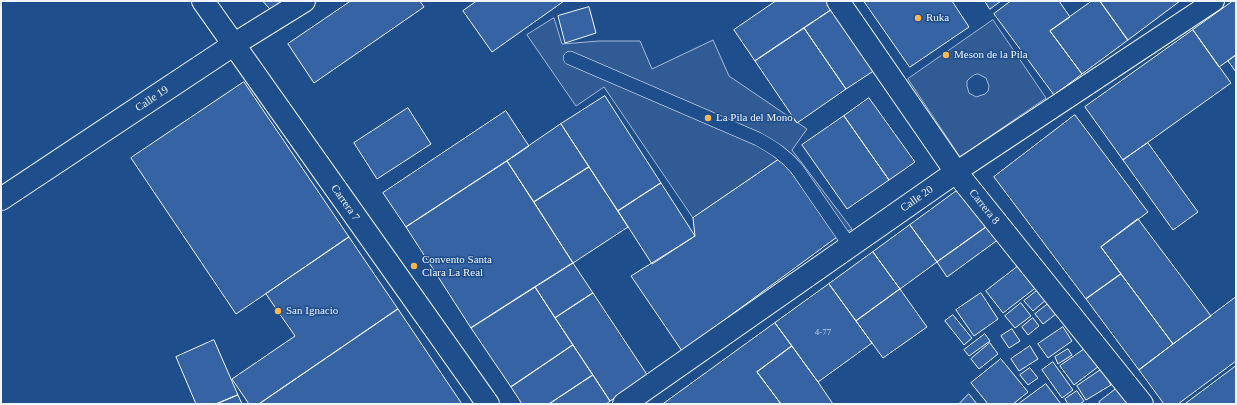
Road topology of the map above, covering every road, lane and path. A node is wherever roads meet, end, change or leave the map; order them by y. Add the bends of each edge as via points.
1 (203, 1) edge
2 (304, 1) edge
3 (838, 1) edge
4 (1214, 1) edge
5 (233, 45) junction
6 (570, 58) dead end
7 (956, 172) junction
8 (1, 199) edge
9 (850, 246) junction
10 (488, 404) edge
11 (624, 404) edge
12 (1142, 404) edge

1 - 5 street, Carrera 7
2 - 5 street, Calle 19
3 - 7 street, Carrera 8
4 - 7 street, Calle 20
5 - 8 street, Calle 19
5 - 10 street, Carrera 7
6 - 9 lane via 776,149 797,168
7 - 9 street, Calle 20
7 - 12 street, Carrera 8
9 - 11 street, Calle 20

